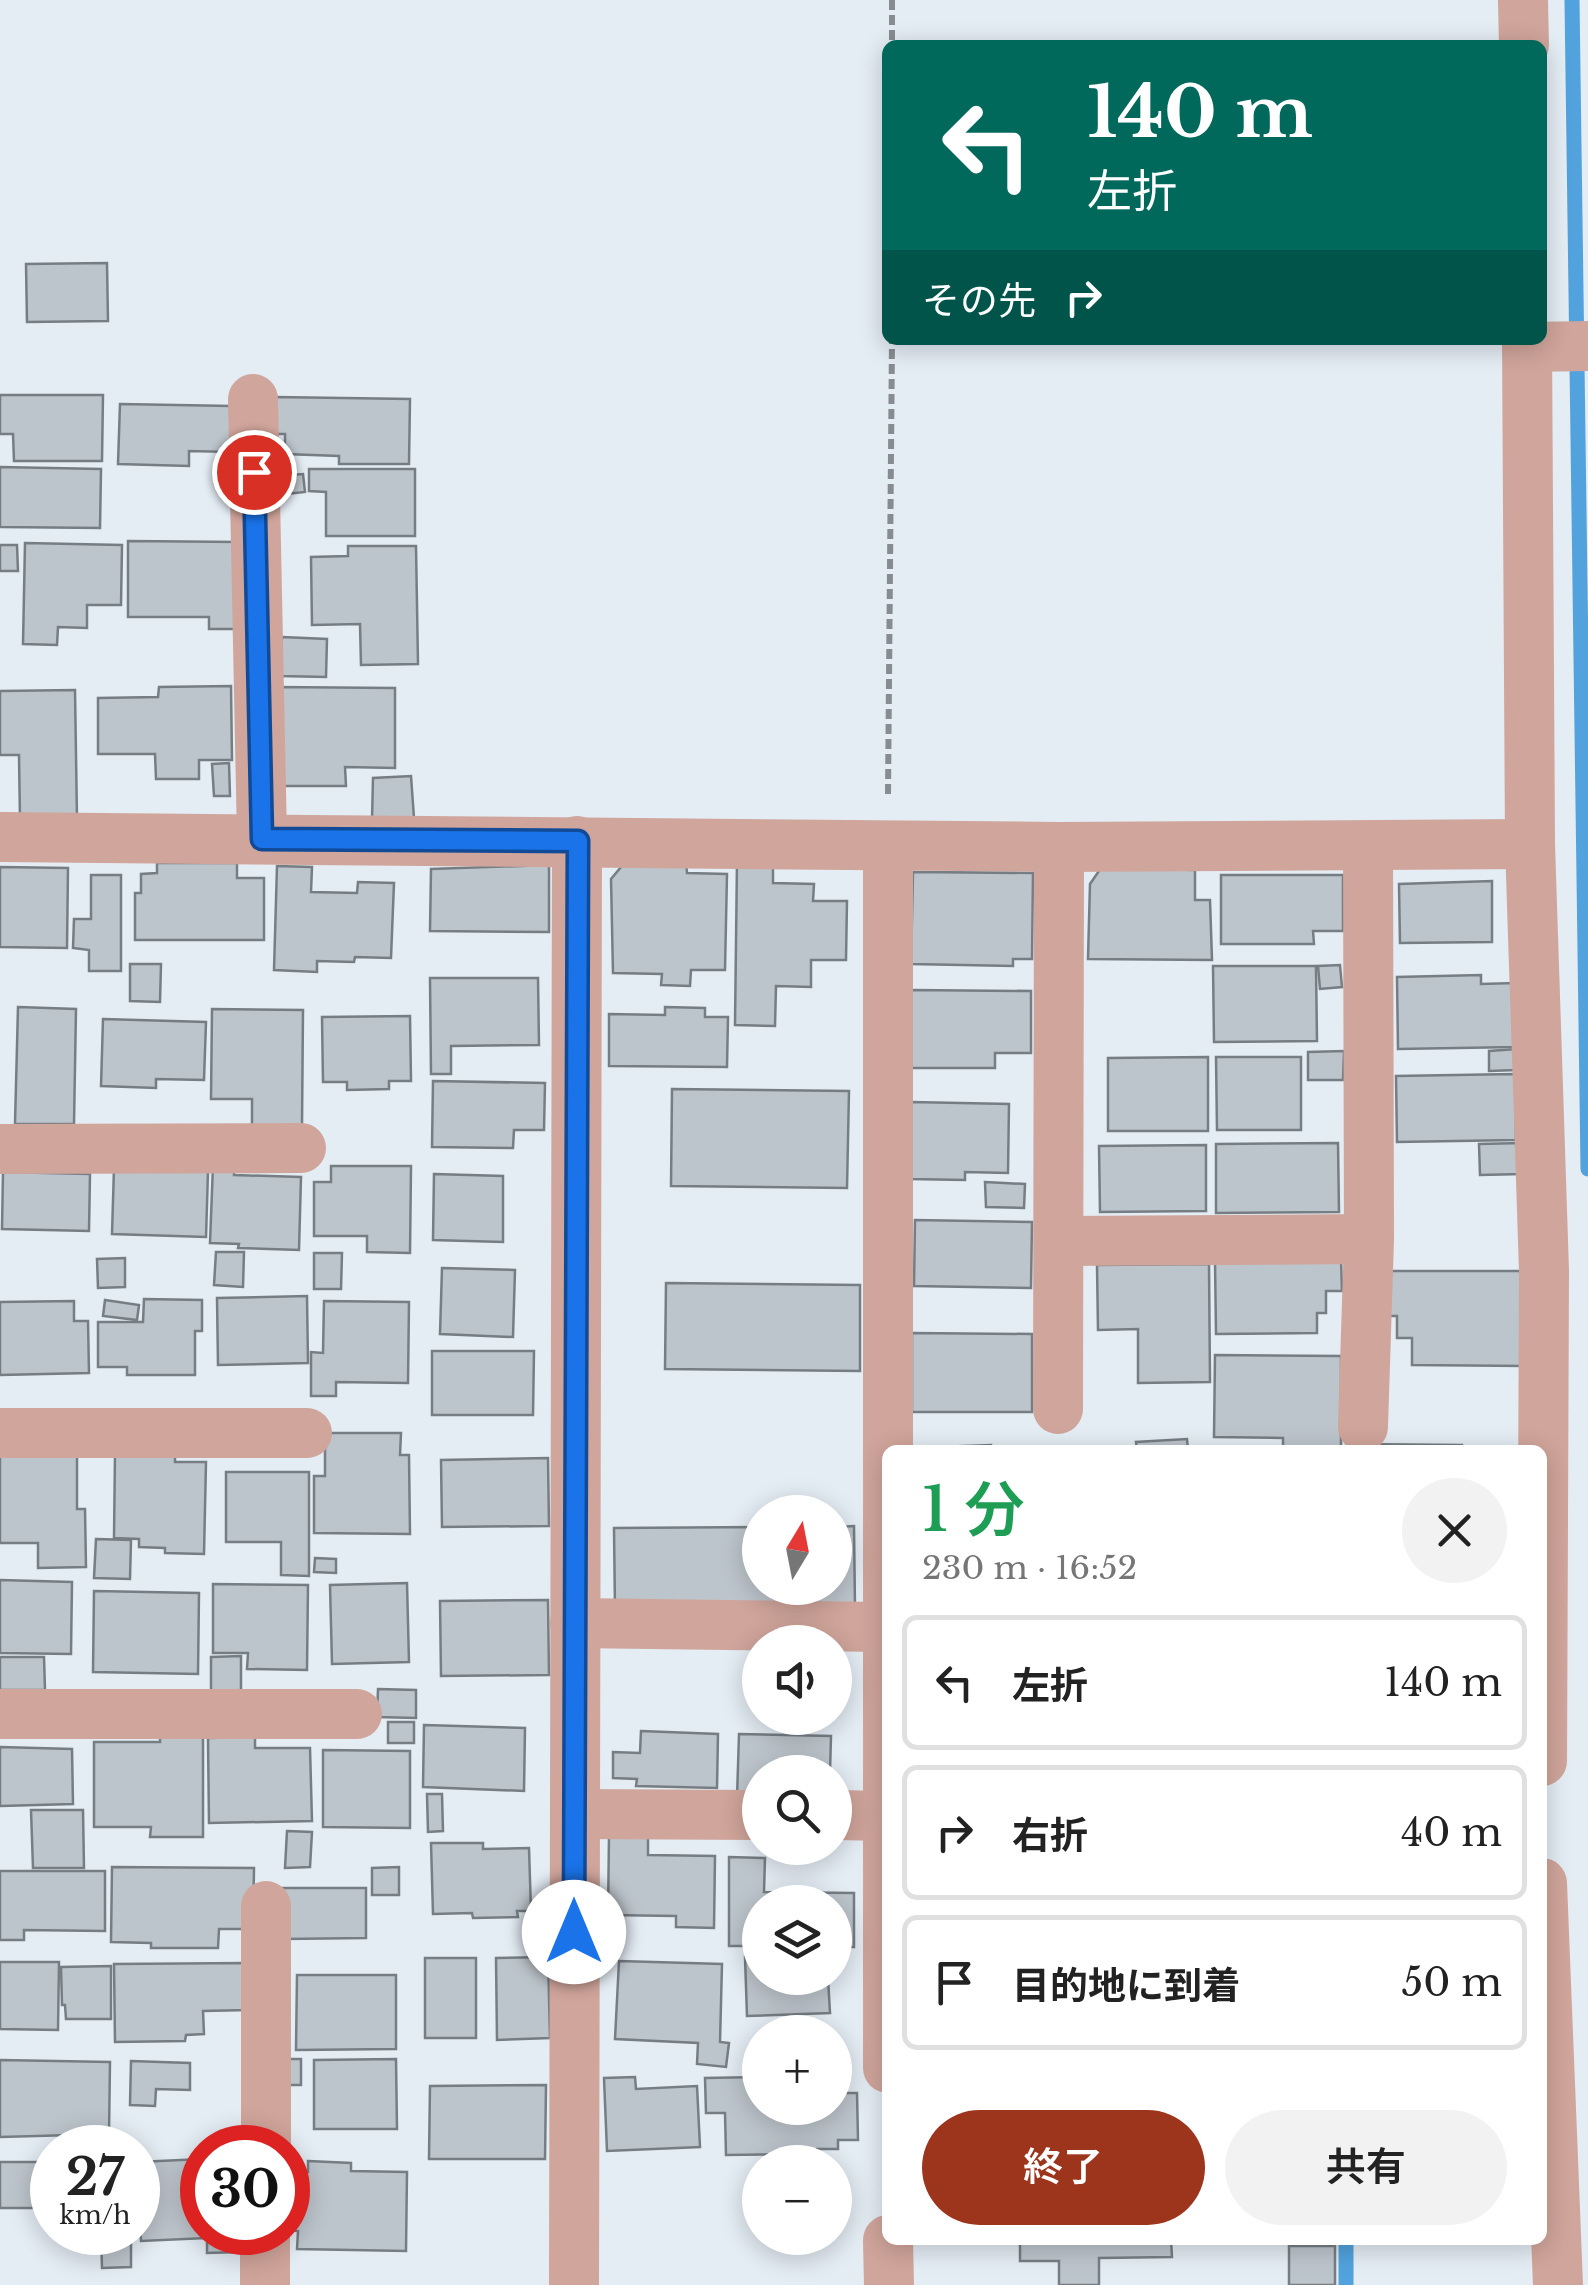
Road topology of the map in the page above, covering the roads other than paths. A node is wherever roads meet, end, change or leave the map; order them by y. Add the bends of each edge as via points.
1 (1524, 0) edge
2 (1524, 40) edge
3 (1550, 345) edge
4 (253, 398) dead end
5 (0, 837) edge
6 (262, 839) junction
7 (578, 841) junction
8 (1530, 844) junction
9 (888, 846) junction
10 (1059, 848) junction
11 (1368, 848) junction
12 (301, 1148) dead end
13 (0, 1149) edge
14 (1369, 1239) junction
15 (1059, 1241) junction
16 (1567, 1271) edge
17 (1058, 1409) dead end
18 (1364, 1427) dead end
19 (0, 1432) edge
20 (307, 1432) dead end
21 (886, 1445) edge
22 (882, 1598) edge
23 (575, 1622) junction
24 (1547, 1663) edge
25 (0, 1714) edge
26 (357, 1714) dead end
27 (575, 1814) junction
28 (742, 1815) edge
29 (852, 1816) edge
30 (882, 1816) edge
31 (266, 1906) dead end
32 (1547, 1928) edge
33 (266, 2125) edge
34 (1575, 2180) edge
35 (888, 2245) edge
36 (266, 2255) edge
37 (265, 2285) edge
38 (574, 2285) edge
39 (888, 2285) edge
40 (1558, 2285) edge

1 - 2 street
3 - 8 street
4 - 6 street
5 - 6 street
6 - 7 street
7 - 9 street
7 - 23 street
8 - 11 street
8 - 16 street
9 - 10 street
9 - 21 street
10 - 11 street
10 - 15 street
11 - 14 street
12 - 13 street
14 - 15 street
14 - 18 street
15 - 17 street
16 - 24 street
19 - 20 street
22 - 23 street
23 - 27 street
25 - 26 street
27 - 28 street
27 - 38 street
29 - 30 street
31 - 33 street
32 - 34 street
34 - 40 street
35 - 39 street
36 - 37 street

